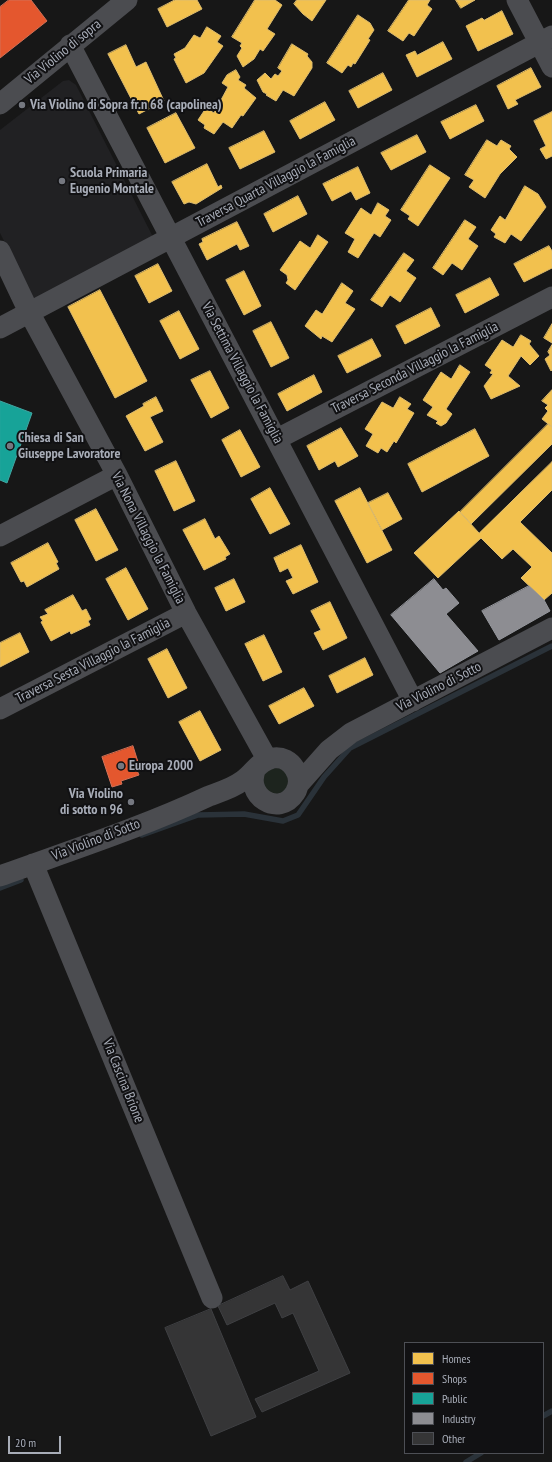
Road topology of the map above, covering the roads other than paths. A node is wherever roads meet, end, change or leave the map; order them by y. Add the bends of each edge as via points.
1 (127, 0) edge
2 (517, 0) edge
3 (546, 40) edge
4 (70, 45) junction
5 (552, 67) edge
6 (0, 104) edge
7 (170, 237) junction
8 (0, 251) edge
9 (552, 297) edge
10 (29, 312) junction
11 (0, 328) edge
12 (277, 439) junction
13 (117, 475) junction
14 (0, 536) edge
15 (186, 613) junction
16 (552, 628) edge
17 (413, 701) junction
18 (0, 709) edge
19 (330, 750) junction
20 (268, 762) junction
21 (298, 785) junction
22 (270, 803) junction
23 (191, 805) junction
24 (33, 864) junction
25 (0, 876) edge
26 (212, 1298) dead end

1 - 4 street, Via Violino di sopra
2 - 3 street
3 - 5 street
3 - 7 street, Traversa Quarta Villaggio la Famiglia
4 - 6 street, Via Violino di sopra
4 - 7 street, Via Settima Villaggio la Famiglia
7 - 10 street, Traversa Quarta Villaggio la Famiglia
7 - 12 street, Via Settima Villaggio la Famiglia
8 - 10 street, Via Nona Villaggio la Famiglia
9 - 12 street, Traversa Seconda Villaggio la Famiglia
10 - 11 street, Traversa Quarta Villaggio la Famiglia
10 - 13 street, Via Nona Villaggio la Famiglia
12 - 17 street, Via Settima Villaggio la Famiglia
13 - 14 street
13 - 15 street, Via Nona Villaggio la Famiglia
15 - 18 street, Traversa Sesta Villaggio la Famiglia
15 - 20 street, Via Nona Villaggio la Famiglia
16 - 17 street, Via Violino di Sotto
17 - 19 street, Via Violino di Sotto via 352,733
19 - 20 street, Via Violino di Sotto
19 - 21 street, Via Violino di Sotto
20 - 21 street via 293,765
20 - 22 street via 253,774 254,789 263,800
20 - 23 street, Via Violino di Sotto via 242,781
21 - 22 street, Via Violino di Sotto via 291,798 285,802
22 - 23 street, Via Violino di Sotto via 235,798
23 - 24 street, Via Violino di Sotto
24 - 25 street, Via Violino di Sotto
24 - 26 street, Via Cascina Brione

